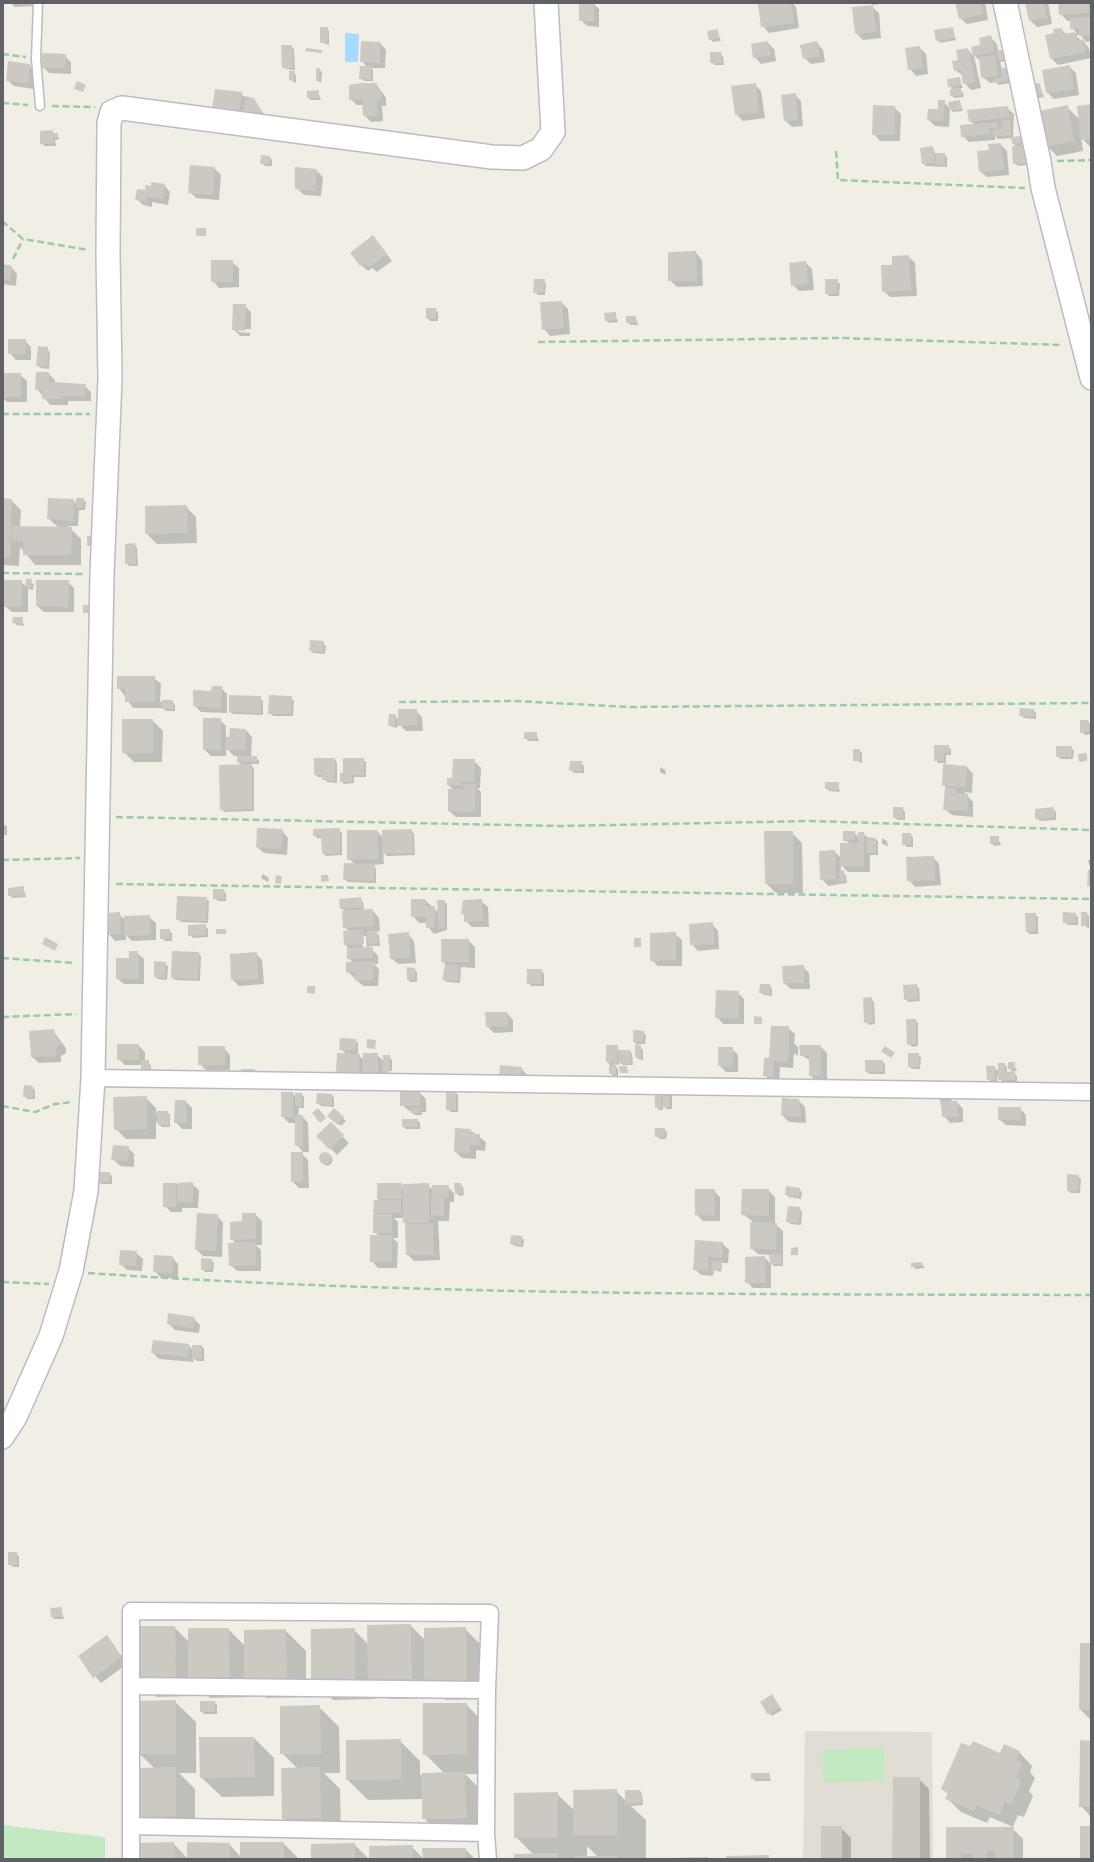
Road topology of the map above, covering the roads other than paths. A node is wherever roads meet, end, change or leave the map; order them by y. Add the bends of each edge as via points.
1 (38, 2) edge
2 (546, 2) edge
3 (1005, 2) edge
4 (40, 106) road end
5 (1092, 378) edge
6 (92, 1089) junction
7 (1092, 1092) edge
8 (2, 1437) edge
9 (132, 1686) junction
10 (487, 1690) junction
11 (131, 1826) junction
12 (486, 1833) junction
13 (131, 1860) edge
14 (488, 1860) edge

1 - 4 lane
2 - 6 street via 553,132 541,149 523,158 122,108 112,112
3 - 5 street via 1043,188
6 - 7 street
6 - 8 street via 86,1191 69,1278 51,1336
9 - 10 street
9 - 10 street via 131,1611 491,1613
9 - 11 street
10 - 12 street
11 - 12 street
11 - 13 street
12 - 14 street

